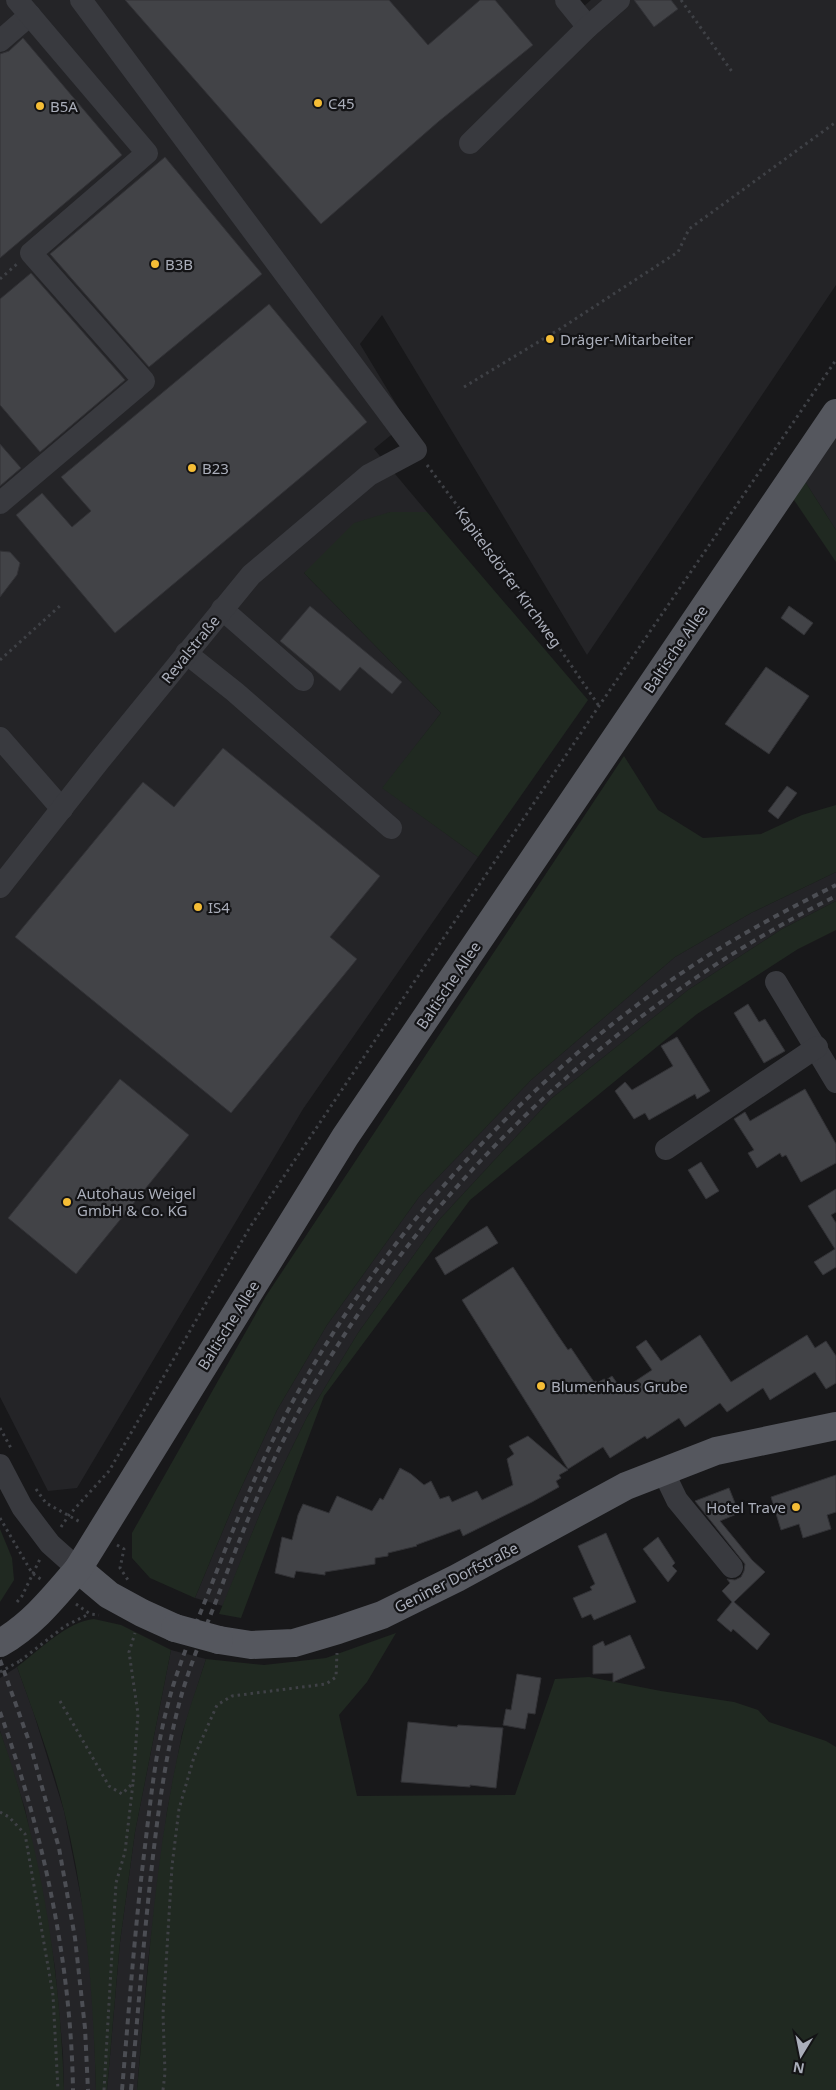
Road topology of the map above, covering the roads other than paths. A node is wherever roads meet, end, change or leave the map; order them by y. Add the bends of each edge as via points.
1 (81, 0) edge
2 (566, 0) edge
3 (619, 0) edge
4 (23, 8) edge
5 (588, 26) junction
6 (0, 41) edge
7 (470, 143) dead end
8 (836, 413) edge
9 (0, 503) edge
10 (222, 609) junction
11 (186, 653) junction
12 (303, 680) dead end
13 (0, 738) edge
14 (62, 810) junction
15 (391, 828) dead end
16 (0, 887) edge
17 (776, 982) dead end
18 (817, 1047) junction
19 (836, 1082) edge
20 (666, 1149) dead end
21 (836, 1426) edge
22 (8, 1462) edge
23 (663, 1471) junction
24 (732, 1567) dead end
25 (78, 1569) junction
26 (11, 1647) edge

1 - 10 street, Revalstraße via 416,450 369,475 251,575
2 - 5 street
3 - 5 street
4 - 6 street
4 - 9 street via 147,153 31,253 144,381
5 - 7 street
8 - 25 main road, Baltische Allee via 345,1137
10 - 11 street, Revalstraße
10 - 12 street
11 - 14 street, Revalstraße
11 - 15 street
13 - 14 street
14 - 16 street, Revalstraße
17 - 18 street
18 - 19 street
18 - 20 street
21 - 23 main road, Geniner Dorfstraße via 716,1451
22 - 25 street via 22,1507 50,1544
23 - 24 street via 677,1500
23 - 25 main road, Geniner Dorfstraße, bridge via 626,1486 382,1615 294,1643 251,1645 175,1628 109,1595
25 - 26 main road, Baltische Allee

